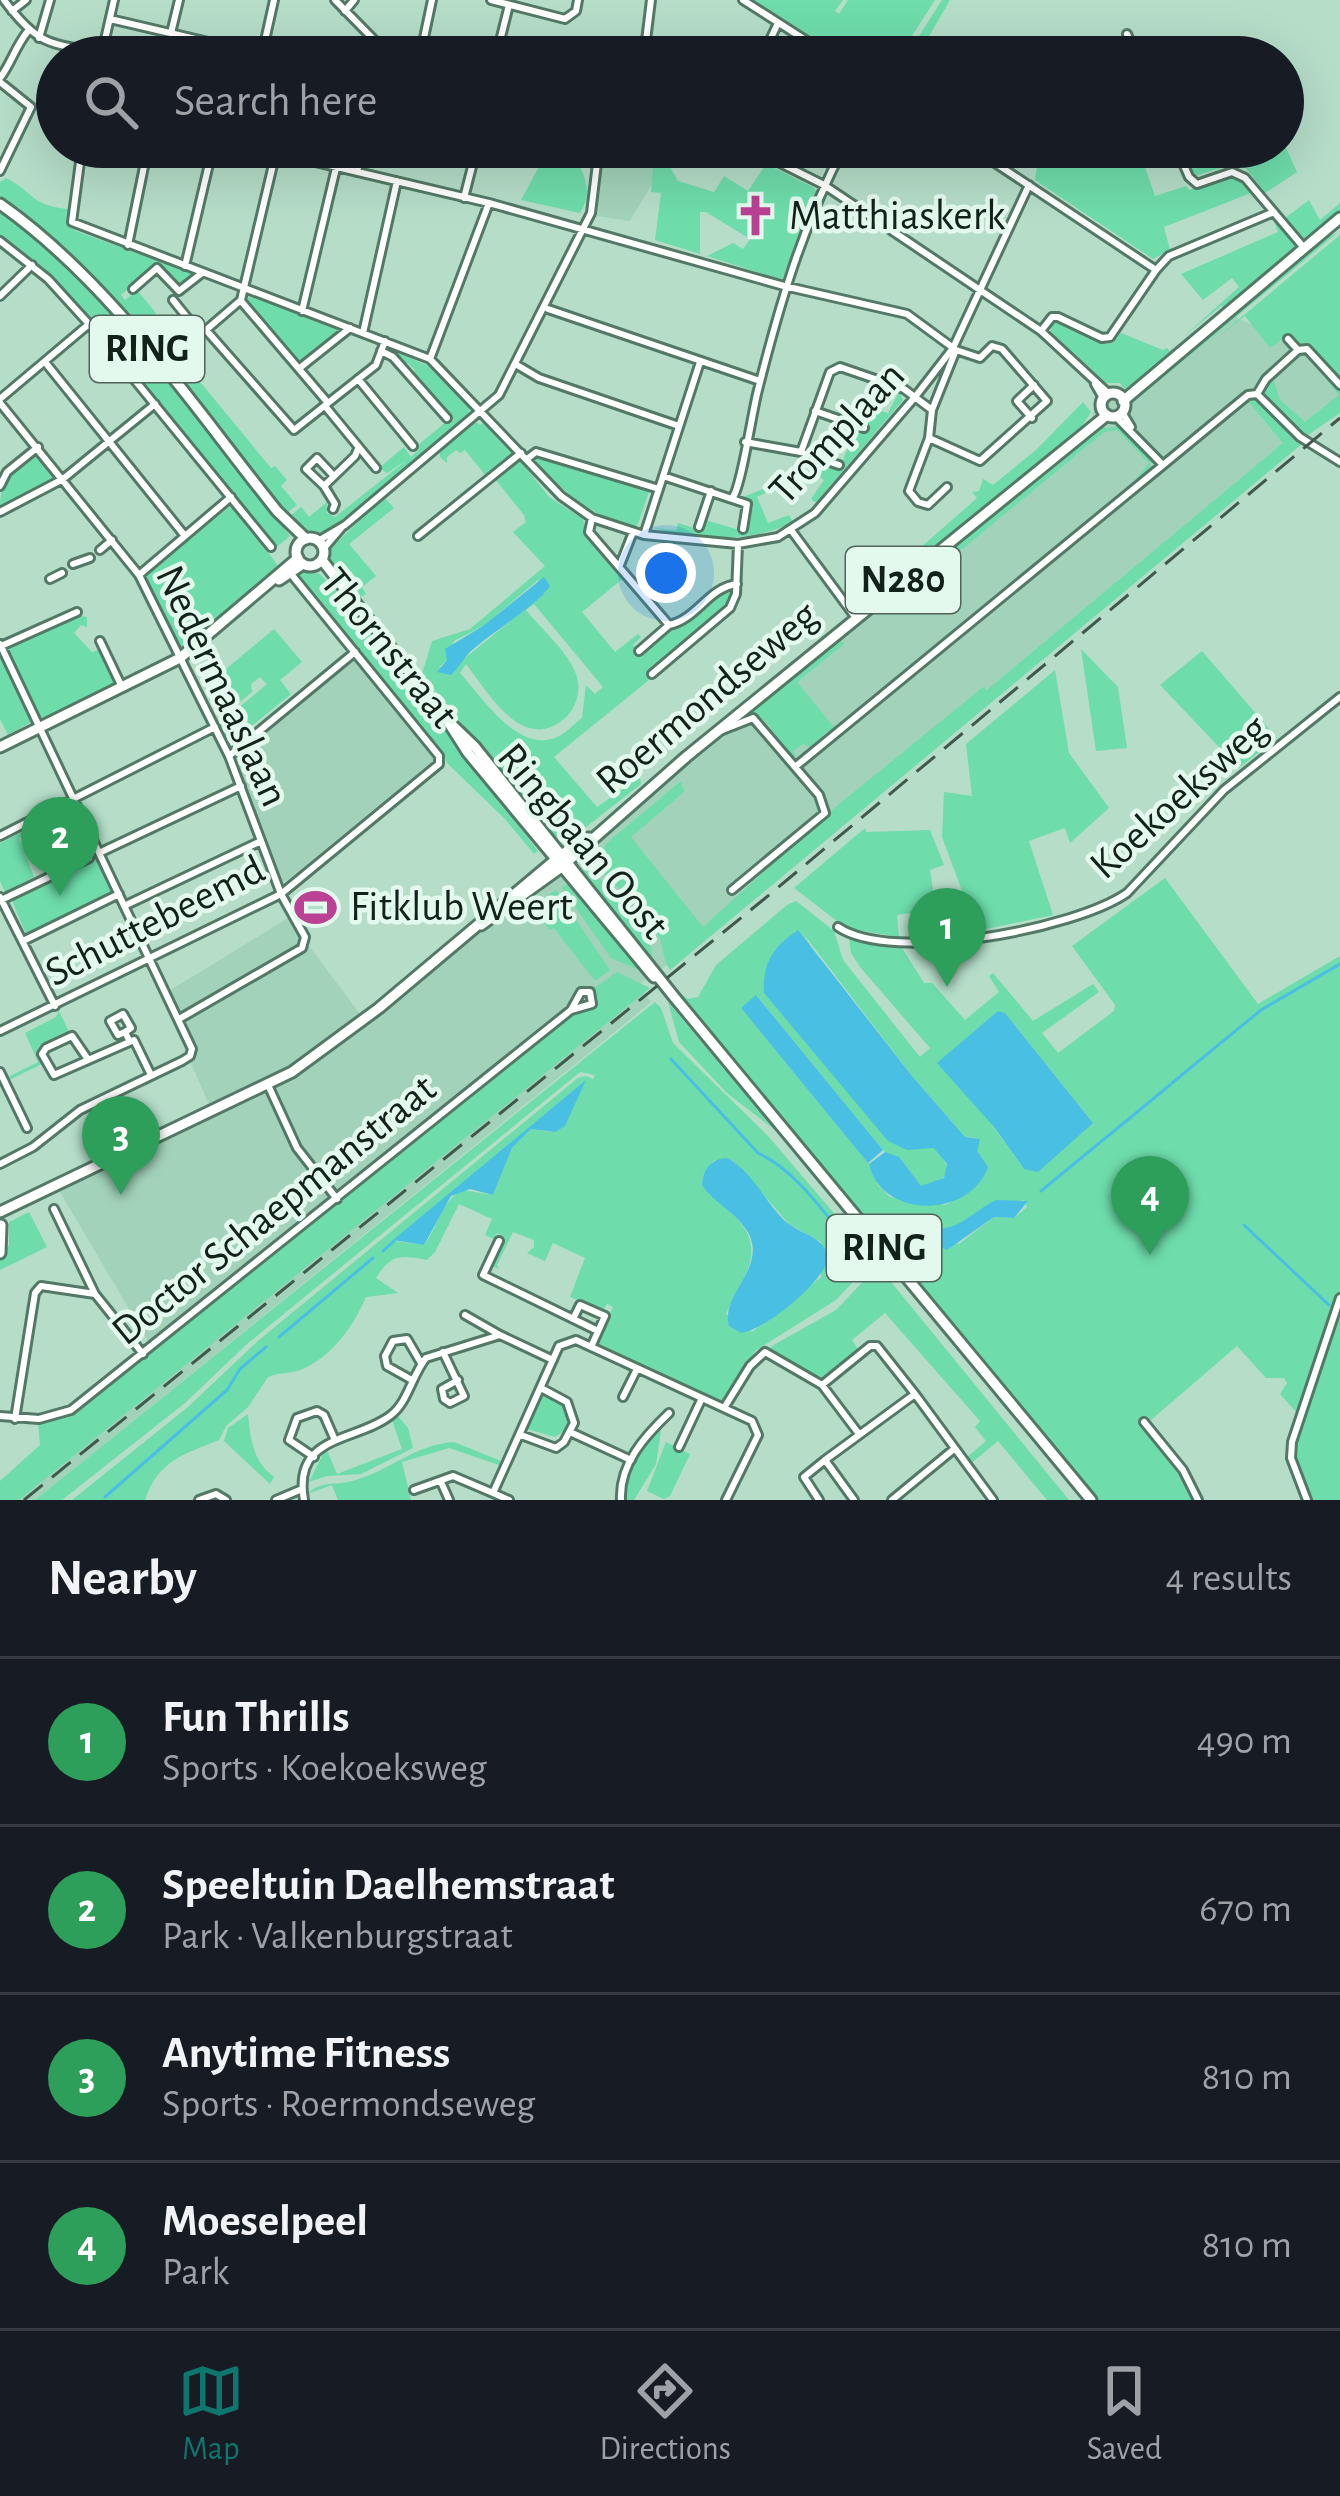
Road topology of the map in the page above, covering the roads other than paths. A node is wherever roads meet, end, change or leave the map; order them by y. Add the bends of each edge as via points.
1 (4, 0) edge
2 (26, 0) edge
3 (50, 0) edge
4 (114, 0) edge
5 (179, 0) edge
6 (274, 0) edge
7 (335, 0) edge
8 (354, 0) edge
9 (432, 0) edge
10 (490, 0) edge
11 (578, 0) edge
12 (651, 0) edge
13 (743, 0) edge
14 (509, 5) junction
15 (12, 11) junction
16 (345, 11) junction
17 (110, 20) junction
18 (779, 22) junction
19 (28, 30) junction
20 (171, 33) junction
21 (36, 36) edge
22 (39, 36) edge
23 (106, 36) edge
24 (183, 36) edge
25 (266, 36) edge
26 (368, 36) edge
27 (424, 36) edge
28 (501, 36) edge
29 (647, 36) edge
30 (772, 36) edge
31 (800, 36) edge
32 (0, 80) edge
33 (79, 168) edge
34 (144, 168) edge
35 (208, 168) edge
36 (272, 168) edge
37 (337, 168) edge
38 (344, 168) edge
39 (358, 168) edge
40 (471, 168) edge
41 (596, 168) edge
42 (790, 168) edge
43 (833, 168) edge
44 (1003, 168) edge
45 (1185, 168) edge
46 (0, 171) edge
47 (357, 172) junction
48 (397, 181) junction
49 (824, 185) junction
50 (1029, 185) junction
51 (464, 198) junction
52 (489, 203) junction
53 (0, 204) edge
54 (1274, 212) junction
55 (1340, 223) edge
56 (584, 228) junction
57 (0, 241) edge
58 (128, 245) junction
59 (1305, 249) junction
60 (32, 265) junction
61 (185, 266) junction
62 (1156, 270) junction
63 (202, 273) junction
64 (784, 286) junction
65 (244, 288) junction
66 (133, 289) dead end
67 (981, 290) junction
68 (0, 296) edge
69 (172, 300) dead end
70 (241, 300) junction
71 (546, 308) junction
72 (302, 311) junction
73 (89, 324) junction
74 (350, 328) junction
75 (206, 330) junction
76 (1041, 331) junction
77 (363, 333) junction
78 (1288, 339) dead end
79 (385, 340) junction
80 (955, 349) junction
81 (1298, 350) junction
82 (381, 351) junction
83 (430, 359) junction
84 (700, 361) junction
85 (45, 362) junction
86 (517, 365) junction
87 (300, 368) junction
88 (358, 379) junction
89 (760, 381) junction
90 (1034, 385) junction
91 (1340, 386) edge
92 (1258, 394) junction
93 (915, 397) junction
94 (0, 401) edge
95 (155, 404) junction
96 (326, 405) junction
97 (1113, 405) junction
98 (932, 410) junction
99 (482, 411) junction
100 (815, 412) junction
101 (446, 418) dead end
102 (1032, 418) junction
103 (679, 426) junction
104 (863, 428) dead end
105 (929, 438) junction
106 (745, 442) junction
107 (110, 443) junction
108 (412, 446) dead end
109 (38, 447) junction
110 (358, 448) junction
111 (791, 451) junction
112 (801, 452) junction
113 (524, 456) junction
114 (782, 462) dead end
115 (1340, 462) edge
116 (839, 465) dead end
117 (1162, 465) junction
118 (376, 468) dead end
119 (332, 475) junction
120 (663, 476) junction
121 (63, 479) junction
122 (0, 486) edge
123 (324, 486) junction
124 (946, 487) dead end
125 (659, 489) junction
126 (711, 491) junction
127 (232, 497) junction
128 (733, 497) junction
129 (333, 509) dead end
130 (0, 512) edge
131 (592, 518) junction
132 (699, 527) dead end
133 (743, 529) dead end
134 (790, 530) junction
135 (633, 532) junction
136 (644, 535) junction
137 (185, 536) junction
138 (418, 536) dead end
139 (112, 540) junction
140 (738, 544) junction
141 (271, 547) dead end
142 (100, 550) dead end
143 (310, 553) junction
144 (90, 558) dead end
145 (73, 565) dead end
146 (620, 565) junction
147 (62, 573) dead end
148 (139, 574) junction
149 (291, 574) junction
150 (50, 580) dead end
151 (737, 584) junction
152 (269, 585) junction
153 (856, 618) junction
154 (80, 626) dead end
155 (669, 626) junction
156 (100, 641) dead end
157 (1, 645) edge
158 (639, 651) dead end
159 (355, 652) junction
160 (180, 658) junction
161 (652, 674) dead end
162 (123, 688) junction
163 (1340, 697) edge
164 (40, 727) junction
165 (214, 727) junction
166 (717, 732) junction
167 (0, 747) edge
168 (229, 756) junction
169 (439, 760) joint
170 (795, 767) junction
171 (241, 785) junction
172 (74, 799) junction
173 (0, 836) edge
174 (261, 841) junction
175 (99, 853) junction
176 (89, 858) dead end
177 (561, 861) junction
178 (731, 890) dead end
179 (119, 894) junction
180 (281, 894) junction
181 (1, 898) edge
182 (124, 906) junction
183 (838, 927) dead end
184 (22, 941) junction
185 (152, 959) junction
186 (56, 1006) junction
187 (571, 1010) dead end
188 (179, 1019) junction
189 (0, 1031) edge
190 (87, 1058) junction
191 (0, 1072) edge
192 (151, 1076) junction
193 (268, 1085) junction
194 (27, 1128) dead end
195 (0, 1164) edge
196 (337, 1199) junction
197 (54, 1209) dead end
198 (1, 1219) edge
199 (499, 1240) dead end
200 (0, 1253) edge
201 (95, 1294) junction
202 (1340, 1298) edge
203 (465, 1315) dead end
204 (573, 1319) junction
205 (598, 1331) junction
206 (500, 1335) junction
207 (591, 1347) junction
208 (443, 1352) junction
209 (142, 1354) junction
210 (553, 1360) junction
211 (421, 1364) junction
212 (637, 1369) junction
213 (412, 1380) junction
214 (458, 1380) dead end
215 (822, 1385) junction
216 (541, 1388) junction
217 (915, 1394) junction
218 (622, 1397) dead end
219 (701, 1398) junction
220 (724, 1408) junction
221 (669, 1414) dead end
222 (0, 1416) edge
223 (15, 1419) junction
224 (1144, 1422) dead end
225 (570, 1432) junction
226 (520, 1434) junction
227 (859, 1434) junction
228 (334, 1438) junction
229 (680, 1447) dead end
230 (954, 1449) junction
231 (314, 1457) junction
232 (631, 1460) junction
233 (824, 1460) junction
234 (440, 1482) junction
235 (302, 1489) junction
236 (414, 1490) dead end
237 (489, 1491) junction
238 (199, 1500) edge
239 (226, 1500) edge
240 (276, 1500) edge
241 (304, 1500) edge
242 (449, 1500) edge
243 (480, 1500) edge
244 (508, 1500) edge
245 (621, 1500) edge
246 (726, 1500) edge
247 (820, 1500) edge
248 (853, 1500) edge
249 (892, 1500) edge
250 (993, 1500) edge
251 (1091, 1500) edge
252 (1198, 1500) edge
253 (1307, 1500) edge

1 - 15 street
2 - 15 street
3 - 22 street
4 - 17 street
5 - 20 street
6 - 25 street
7 - 16 street
8 - 16 street
9 - 27 street
10 - 14 street
11 - 14 street via 565,19
12 - 29 street
13 - 18 street
14 - 28 street
15 - 19 street
16 - 26 street
17 - 20 street
17 - 23 street
18 - 30 street
18 - 31 street
19 - 21 street
19 - 32 street
20 - 24 street
32 - 46 street via 32,107
33 - 58 street, Tromplaan via 72,222
34 - 58 street
35 - 61 street
36 - 65 street
37 - 72 street
38 - 47 street
39 - 47 street
40 - 51 street
41 - 56 street
42 - 49 street
43 - 49 street
44 - 50 street
45 - 54 street via 1197,184 1238,172
47 - 48 street
48 - 51 street
48 - 77 street
49 - 64 street
49 - 67 street
50 - 62 street
50 - 67 street, Tromplaan
51 - 52 street
52 - 56 street
52 - 83 street
53 - 143 main road, Ringbaan Oost / RING via 112,306
54 - 59 street
54 - 62 street via 1169,256
55 - 59 main road, Roermondseweg / N280
56 - 64 street
56 - 71 street
57 - 60 street, Thornstraat
58 - 61 street, Tromplaan
59 - 97 main road, Roermondseweg / N280
60 - 68 street
60 - 73 street, Thornstraat
61 - 63 street, Tromplaan
62 - 76 street via 1110,338 1058,317
63 - 65 street, Tromplaan
63 - 66 street via 179,291 158,268
64 - 80 street via 908,314
64 - 89 street
65 - 70 street
65 - 72 street, Tromplaan
67 - 76 street
67 - 80 street, Tromplaan
69 - 75 street via 198,331
70 - 75 street
70 - 87 street
71 - 84 street
71 - 86 street
72 - 74 street, Tromplaan
73 - 85 street
73 - 95 street, Thornstraat
74 - 77 street, Tromplaan
74 - 87 street
75 - 96 street via 294,430
76 - 97 street
77 - 79 street, Tromplaan
78 - 81 street
79 - 82 street
79 - 83 street, Tromplaan
80 - 90 street via 980,358 997,346
80 - 93 street, Tromplaan
80 - 98 street
81 - 91 street via 1307,349
81 - 92 street
82 - 88 street
82 - 101 street
83 - 99 street, Tromplaan
84 - 89 street
84 - 103 street
85 - 94 street
85 - 107 street
86 - 99 street
86 - 103 street
87 - 96 street
88 - 96 street
88 - 108 street
89 - 106 street
90 - 102 street via 1047,401
90 - 102 street via 1017,401
92 - 115 street via 1300,437
92 - 117 street
93 - 98 street
93 - 100 street via 834,368
93 - 134 street, Tromplaan via 823,505
94 - 109 street, Nedermaaslaan
95 - 107 street
95 - 127 street, Thornstraat
96 - 110 street
97 - 117 street
97 - 153 main road, Roermondseweg / N280
98 - 105 street
99 - 113 street, Tromplaan
99 - 143 street
100 - 104 street
100 - 112 street
102 - 105 street via 980,461
103 - 120 street
105 - 124 street via 909,491 928,505
106 - 111 street
106 - 128 street
107 - 121 street
107 - 137 street
109 - 121 street, Nedermaaslaan
109 - 122 street
110 - 118 street
110 - 119 street
111 - 112 street
111 - 114 street
112 - 116 street
113 - 125 street via 536,452
113 - 131 street, Tromplaan
113 - 138 street
117 - 170 street
119 - 123 street
119 - 123 street via 317,458 308,466
120 - 125 street
120 - 126 street
121 - 130 street
121 - 139 street, Nedermaaslaan
123 - 129 street
125 - 136 street
126 - 128 street
126 - 132 street
127 - 137 street
127 - 141 street, Thornstraat
128 - 133 street via 749,509
131 - 135 street, Tromplaan
131 - 146 street via 590,532
134 - 140 street, Tromplaan
134 - 153 street
135 - 136 street, Tromplaan
135 - 146 street
136 - 140 street, Tromplaan
137 - 148 street
139 - 142 street
139 - 148 street, Nedermaaslaan
140 - 151 street
143 - 149 main road
143 - 152 main road
143 - 177 main road, Ringbaan Oost / RING
144 - 145 street
146 - 155 street
147 - 150 street
148 - 160 street, Nedermaaslaan
149 - 152 main road
149 - 159 street, Thornstraat
151 - 155 street
151 - 161 street via 730,608
152 - 160 main road
153 - 166 main road, Roermondseweg / N280
154 - 157 street via 74,613
155 - 158 street
156 - 162 street
157 - 164 street
159 - 168 street
159 - 169 street, Thornstraat
160 - 162 main road
160 - 165 street, Nedermaaslaan
162 - 164 main road
163 - 183 street, Koekoeksweg via 1224,790 1112,903 948,943 868,940
164 - 167 main road
164 - 172 street
165 - 168 street, Nedermaaslaan
165 - 172 street
166 - 170 street via 758,722
166 - 177 main road, Roermondseweg / N280
168 - 171 street, Nedermaaslaan
169 - 180 street, Schuttebeemd
170 - 178 street via 825,813
171 - 174 street, Nedermaaslaan
171 - 175 street
172 - 173 street
172 - 175 street
174 - 180 street, Nedermaaslaan
174 - 182 street
175 - 179 street
176 - 181 street
177 - 193 main road, Roermondseweg via 337,1042
177 - 251 main road, Ringbaan Oost / RING
179 - 182 street
179 - 184 street
180 - 185 street, Schuttebeemd
180 - 188 street, Nedermaaslaan via 305,937 302,947
181 - 184 street
182 - 185 street
184 - 186 street
185 - 186 street, Schuttebeemd
185 - 188 street
186 - 189 street, Schuttebeemd
187 - 196 street, Doctor Schaepmanstraat
188 - 192 street via 190,1056
190 - 190 street via 54,1075 42,1054 72,1036
190 - 192 street via 127,1036
191 - 194 street
192 - 195 street
193 - 196 street via 297,1148
193 - 198 main road, Roermondseweg
196 - 209 street, Doctor Schaepmanstraat
197 - 201 street
198 - 200 main road
199 - 204 street via 483,1275
201 - 209 street
201 - 223 street via 40,1286 35,1293
202 - 253 street via 1292,1442
203 - 206 street
204 - 205 street
204 - 205 street via 580,1305 605,1316
205 - 207 street
206 - 208 street
206 - 210 street
207 - 210 street via 568,1340
207 - 212 street
208 - 211 street
208 - 214 street
209 - 223 street, Doctor Schaepmanstraat via 71,1410
210 - 216 street
211 - 213 street
211 - 213 street via 406,1339 393,1341 387,1366
212 - 218 street
212 - 219 street
213 - 228 street via 397,1411
215 - 217 street via 877,1346
215 - 220 street via 765,1352
215 - 227 street
216 - 225 street via 567,1402
216 - 226 street
217 - 227 street
217 - 230 street
219 - 220 street
219 - 229 street
220 - 246 street via 752,1421 758,1435
221 - 232 street
222 - 223 street, Doctor Schaepmanstraat
224 - 252 street
225 - 226 street via 556,1448
225 - 232 street
226 - 237 street
227 - 233 street
228 - 231 street
228 - 231 street via 324,1415 297,1418 289,1440
230 - 249 street
230 - 250 street
231 - 235 street
232 - 245 street
233 - 247 street via 804,1477
233 - 248 street
234 - 236 street
234 - 237 street via 453,1476
234 - 242 street
235 - 240 street
235 - 241 street
237 - 243 street
237 - 244 street
238 - 239 street via 216,1493

